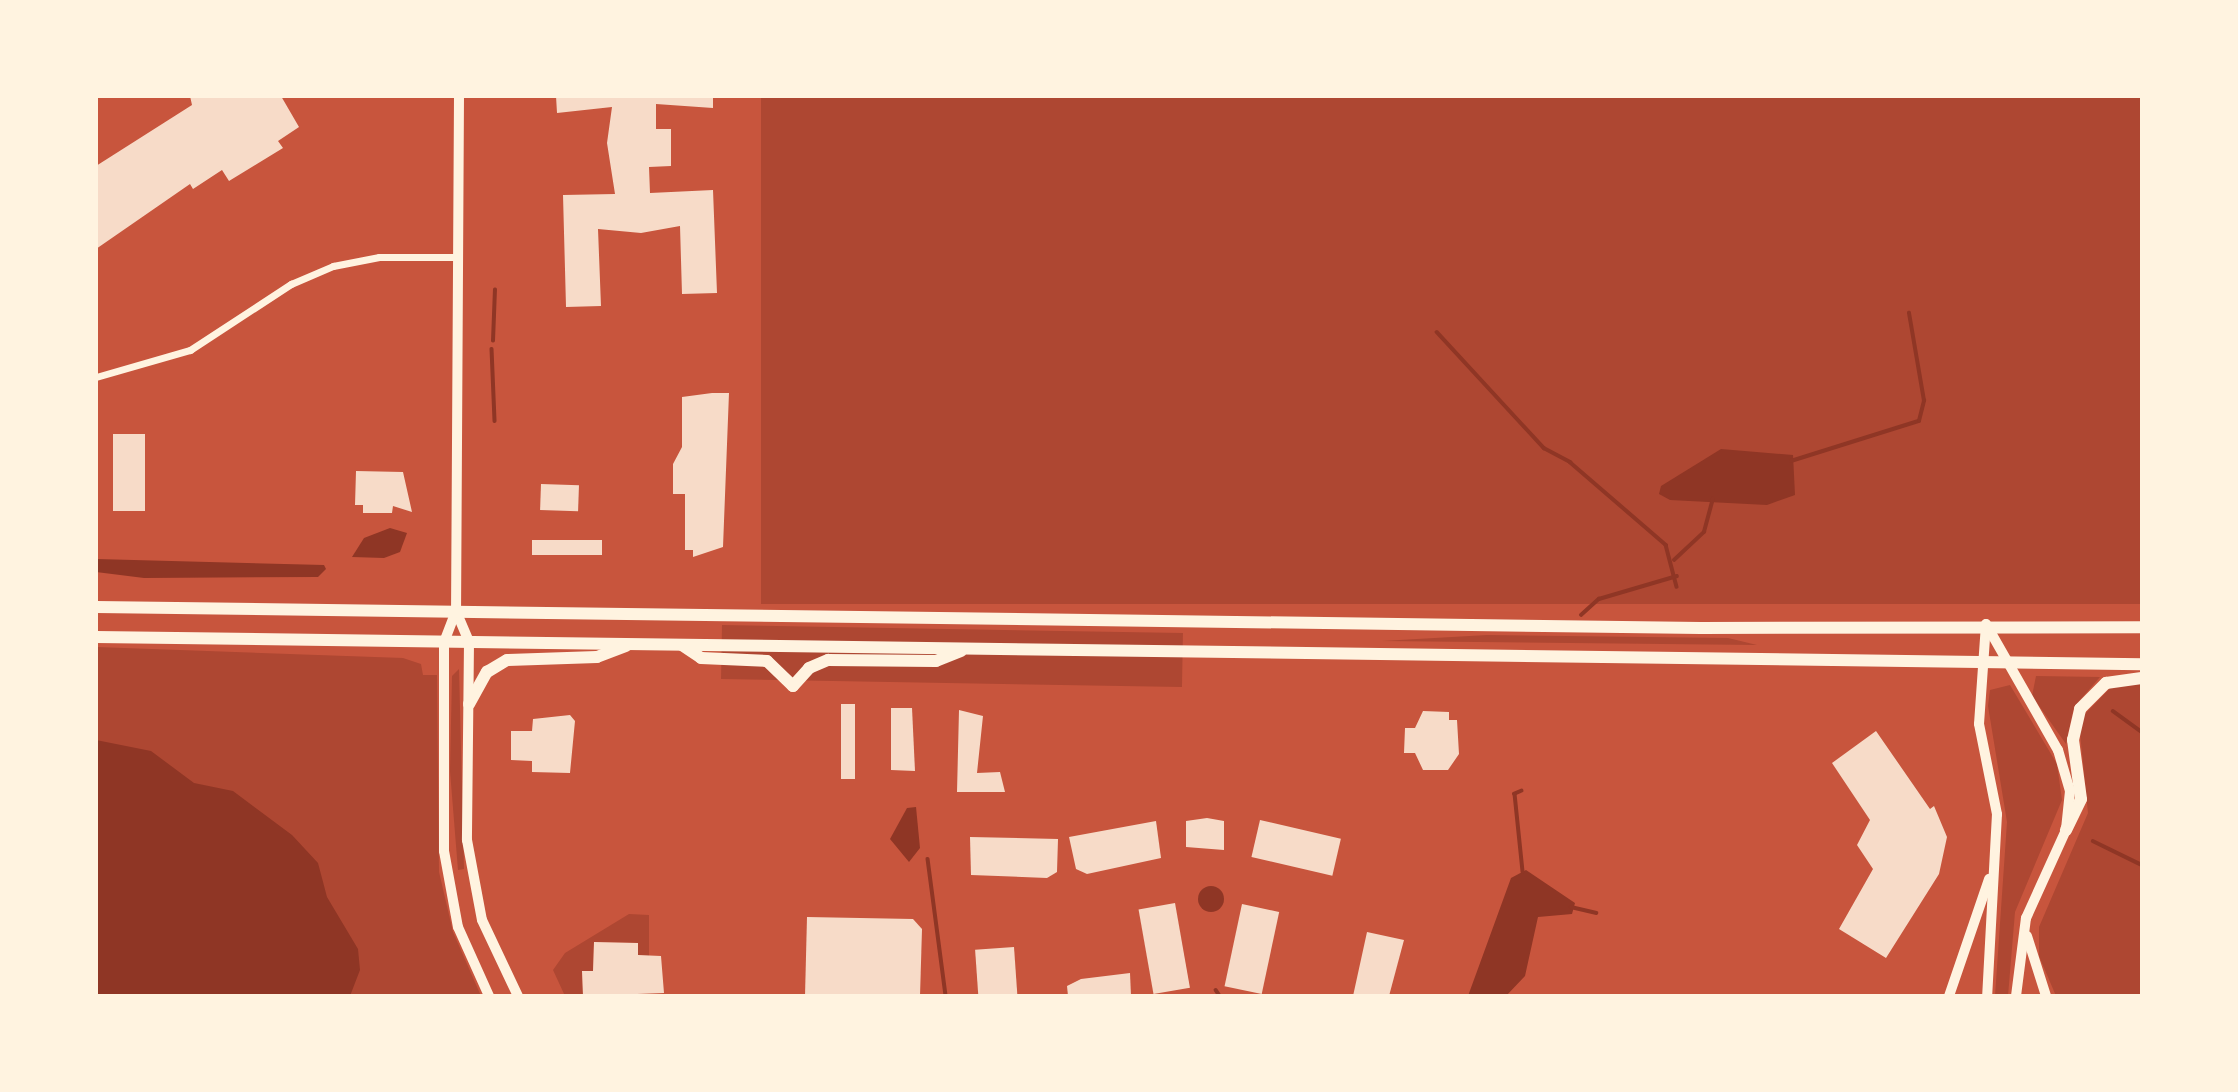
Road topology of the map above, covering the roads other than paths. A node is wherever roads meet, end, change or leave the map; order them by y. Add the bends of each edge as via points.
1 (459, 96) edge
2 (458, 257) junction
3 (96, 377) edge
4 (96, 607) edge
5 (456, 611) junction
6 (1986, 624) junction
7 (2142, 627) edge
8 (96, 637) edge
9 (444, 642) junction
10 (469, 642) junction
11 (632, 644) junction
12 (682, 645) junction
13 (967, 649) junction
14 (1981, 662) junction
15 (2006, 662) junction
16 (2142, 664) edge
17 (2142, 678) edge
18 (469, 704) junction
19 (2066, 830) junction
20 (1992, 873) junction
21 (2026, 918) junction
22 (489, 996) edge
23 (519, 996) edge
24 (1949, 996) edge
25 (1987, 996) edge
26 (2017, 996) edge
27 (2046, 996) edge

1 - 2 main road
2 - 3 street via 379,257 333,266 291,284 183,353
2 - 5 main road
4 - 5 main road
5 - 6 main road via 1701,628
5 - 9 main road
5 - 10 main road
6 - 7 main road
6 - 14 main road
6 - 15 main road
8 - 9 main road
9 - 10 main road
9 - 22 main road via 447,884 461,936
10 - 11 main road
10 - 18 main road
11 - 12 main road
11 - 18 main road via 597,657 507,660 487,672
12 - 13 main road
12 - 13 main road via 701,658 767,661 793,686 822,661 936,661
13 - 14 main road
14 - 15 main road
14 - 20 main road via 1979,724 1997,814
15 - 16 main road
15 - 19 main road via 2066,769
17 - 19 main road via 2106,683 2080,709 2074,740 2081,799
18 - 23 main road via 470,871 487,933
19 - 21 main road
20 - 24 main road
20 - 25 main road
21 - 26 main road
21 - 27 main road via 2032,966

